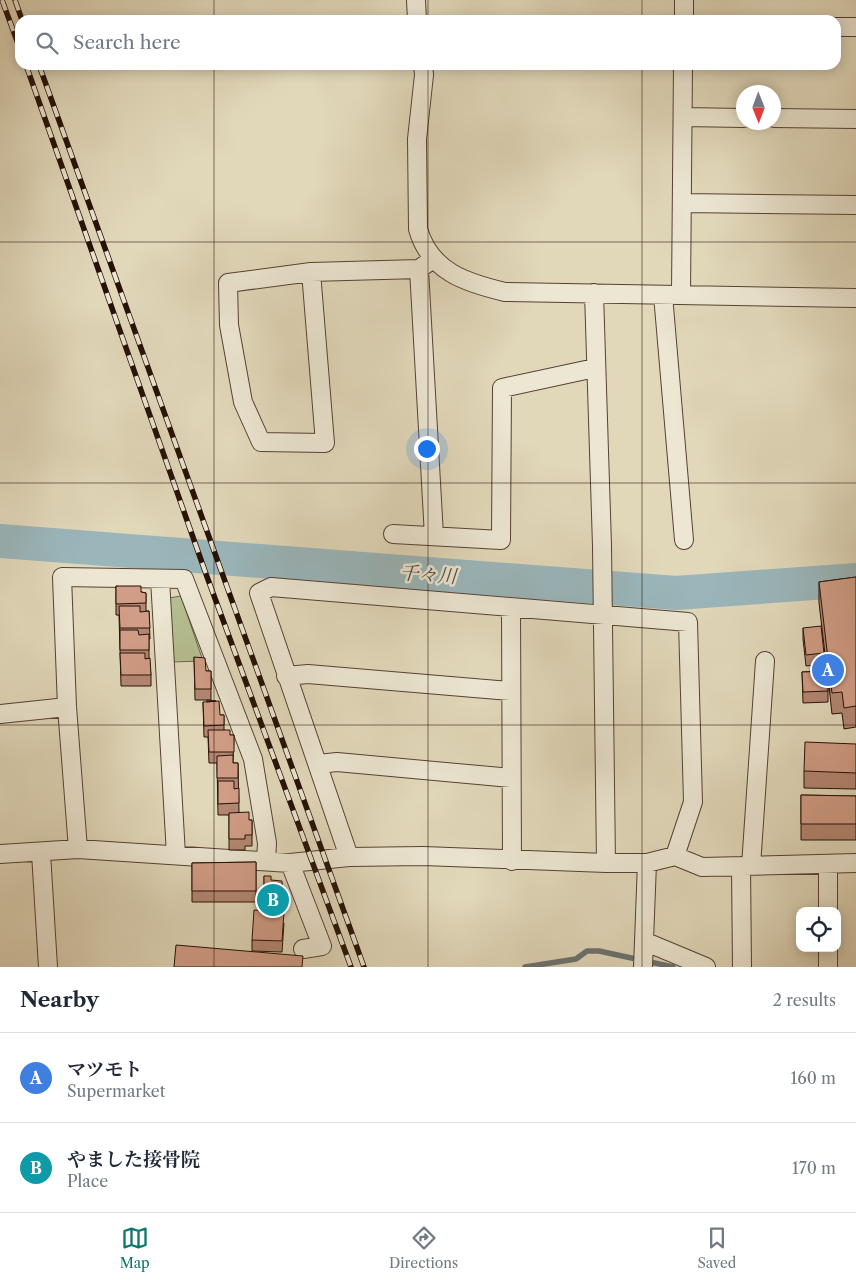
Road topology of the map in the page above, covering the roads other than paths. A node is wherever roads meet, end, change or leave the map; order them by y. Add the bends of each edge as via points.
1 (416, 0) edge
2 (684, 0) edge
3 (417, 15) edge
4 (684, 15) edge
5 (841, 27) edge
6 (856, 27) edge
7 (424, 70) edge
8 (683, 70) edge
9 (683, 117) junction
10 (736, 118) edge
11 (781, 118) edge
12 (856, 119) edge
13 (682, 203) junction
14 (856, 206) edge
15 (426, 264) junction
16 (310, 272) junction
17 (594, 293) junction
18 (682, 294) junction
19 (663, 295) junction
20 (856, 298) edge
21 (595, 368) junction
22 (393, 534) dead end
23 (434, 536) junction
24 (684, 540) dead end
25 (160, 578) junction
26 (511, 607) junction
27 (603, 610) junction
28 (765, 661) dead end
29 (286, 676) junction
30 (510, 691) junction
31 (67, 708) junction
32 (0, 714) edge
33 (318, 764) junction
34 (511, 778) junction
35 (78, 849) junction
36 (41, 853) junction
37 (0, 854) edge
38 (176, 856) junction
39 (675, 856) junction
40 (349, 857) junction
41 (512, 860) junction
42 (266, 861) junction
43 (290, 863) junction
44 (606, 863) junction
45 (647, 863) junction
46 (856, 863) edge
47 (828, 864) junction
48 (746, 866) junction
49 (828, 907) edge
50 (646, 942) junction
51 (303, 948) dead end
52 (828, 952) edge
53 (48, 967) edge
54 (643, 967) edge
55 (706, 967) edge
56 (742, 967) edge
57 (828, 967) edge

1 - 3 street
2 - 4 street
5 - 6 street
7 - 15 street via 416,138 418,229
8 - 9 street
9 - 10 street
9 - 13 street
11 - 12 street
13 - 14 street
13 - 18 street
15 - 16 street
15 - 17 street via 469,284 505,292
15 - 23 street
16 - 16 street via 228,283 229,325 243,402 261,442 325,443
17 - 19 street
17 - 21 street
18 - 19 street
18 - 20 street
19 - 24 street
21 - 23 street via 502,388 501,540
21 - 27 street
22 - 23 street
25 - 31 street via 62,577
25 - 38 street
25 - 42 street via 184,579 249,750 267,842
26 - 27 street
26 - 29 street via 271,587 259,593
26 - 30 street
27 - 39 street via 688,622 693,802
27 - 44 street
28 - 48 street
29 - 30 street via 308,674
29 - 33 street
30 - 34 street
31 - 32 street
31 - 35 street
33 - 34 street via 337,762
33 - 40 street
34 - 41 street
35 - 36 street
35 - 38 street
36 - 37 street
36 - 53 street
38 - 42 street
39 - 45 street
39 - 48 street via 702,867
40 - 41 street
40 - 43 street
41 - 44 street
42 - 43 street
43 - 51 street via 312,913 322,946
44 - 45 street
45 - 50 street
46 - 47 street
47 - 48 street
47 - 49 street
48 - 56 street
50 - 54 street
50 - 55 street
52 - 57 street

